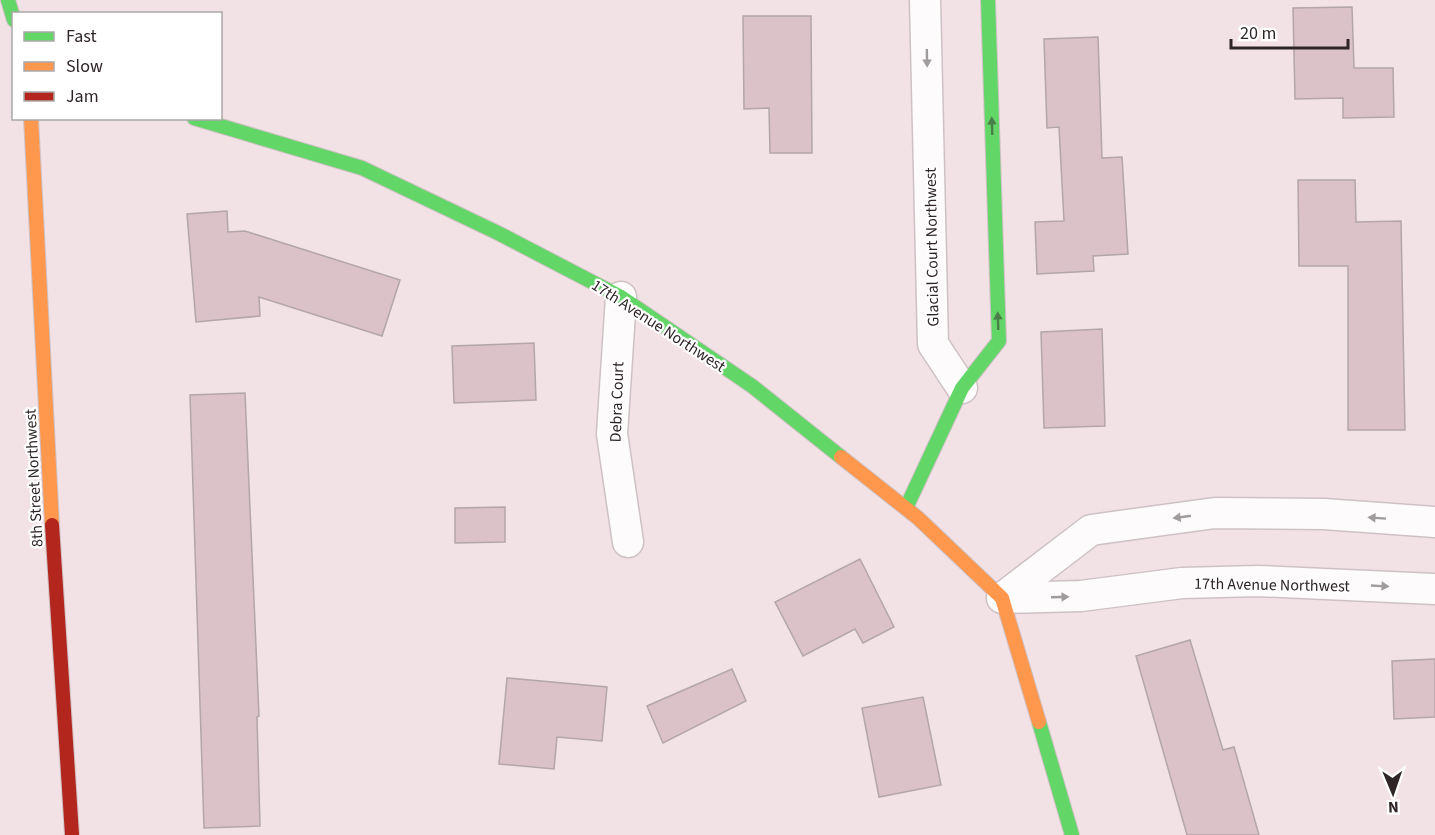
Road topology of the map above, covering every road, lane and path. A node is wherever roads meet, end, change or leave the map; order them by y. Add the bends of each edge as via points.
1 (925, 0) edge
2 (988, 0) edge
3 (32, 120) edge
4 (201, 120) edge
5 (621, 297) junction
6 (962, 388) junction
7 (906, 508) junction
8 (1435, 522) edge
9 (628, 542) dead end
10 (1435, 589) edge
11 (1002, 598) junction
12 (72, 835) edge
13 (1072, 835) edge

1 -> 6 street, Glacial Court Northwest via 933,344
6 -> 2 street via 999,342
3 - 12 street, 8th Street Northwest via 57,630
4 - 5 street, 17th Avenue Northwest via 362,168 498,232
5 - 7 street, 17th Avenue Northwest via 752,386
5 - 9 street, Debra Court via 612,434
6 - 7 street
7 - 11 street, 17th Avenue Northwest
8 -> 11 street via 1324,514 1215,513 1091,530
11 -> 10 street, 17th Avenue Northwest via 1081,596 1182,583 1258,581
11 - 13 street

